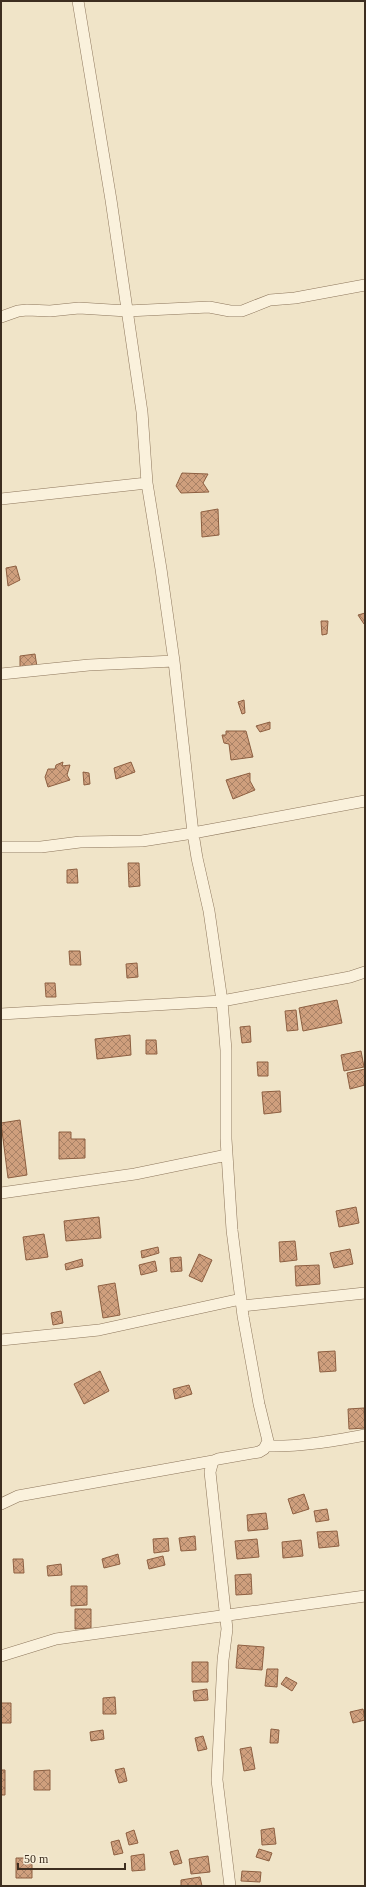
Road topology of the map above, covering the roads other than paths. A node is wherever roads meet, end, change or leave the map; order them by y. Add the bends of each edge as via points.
1 (78, 1) edge
2 (365, 285) edge
3 (127, 311) junction
4 (1, 317) edge
5 (146, 483) junction
6 (1, 499) edge
7 (174, 661) junction
8 (1, 674) edge
9 (365, 801) edge
10 (193, 833) junction
11 (1, 847) edge
12 (365, 972) edge
13 (222, 1001) junction
14 (1, 1014) edge
15 (226, 1155) junction
16 (1, 1193) edge
17 (365, 1293) edge
18 (241, 1303) junction
19 (1, 1340) edge
20 (365, 1435) edge
21 (267, 1446) junction
22 (213, 1461) junction
23 (1, 1504) edge
24 (365, 1596) edge
25 (226, 1615) junction
26 (1, 1656) edge
27 (230, 1886) edge

1 - 3 street
2 - 3 street via 270,300 242,311 209,307
3 - 4 street via 80,308 27,310
3 - 5 street via 142,412
5 - 6 street
5 - 7 street
7 - 8 street via 89,665
7 - 10 street
9 - 10 street
10 - 11 street via 142,841
10 - 13 street via 209,911
12 - 13 street
13 - 14 street
13 - 15 street via 226,1050
15 - 16 street via 135,1174
15 - 18 street
17 - 18 street
18 - 19 street via 99,1330
18 - 21 street
20 - 21 street via 285,1447
21 - 22 street via 259,1452
22 - 23 street via 18,1496
22 - 25 street via 210,1472
24 - 25 street
25 - 26 street via 56,1639
25 - 27 street via 217,1780

